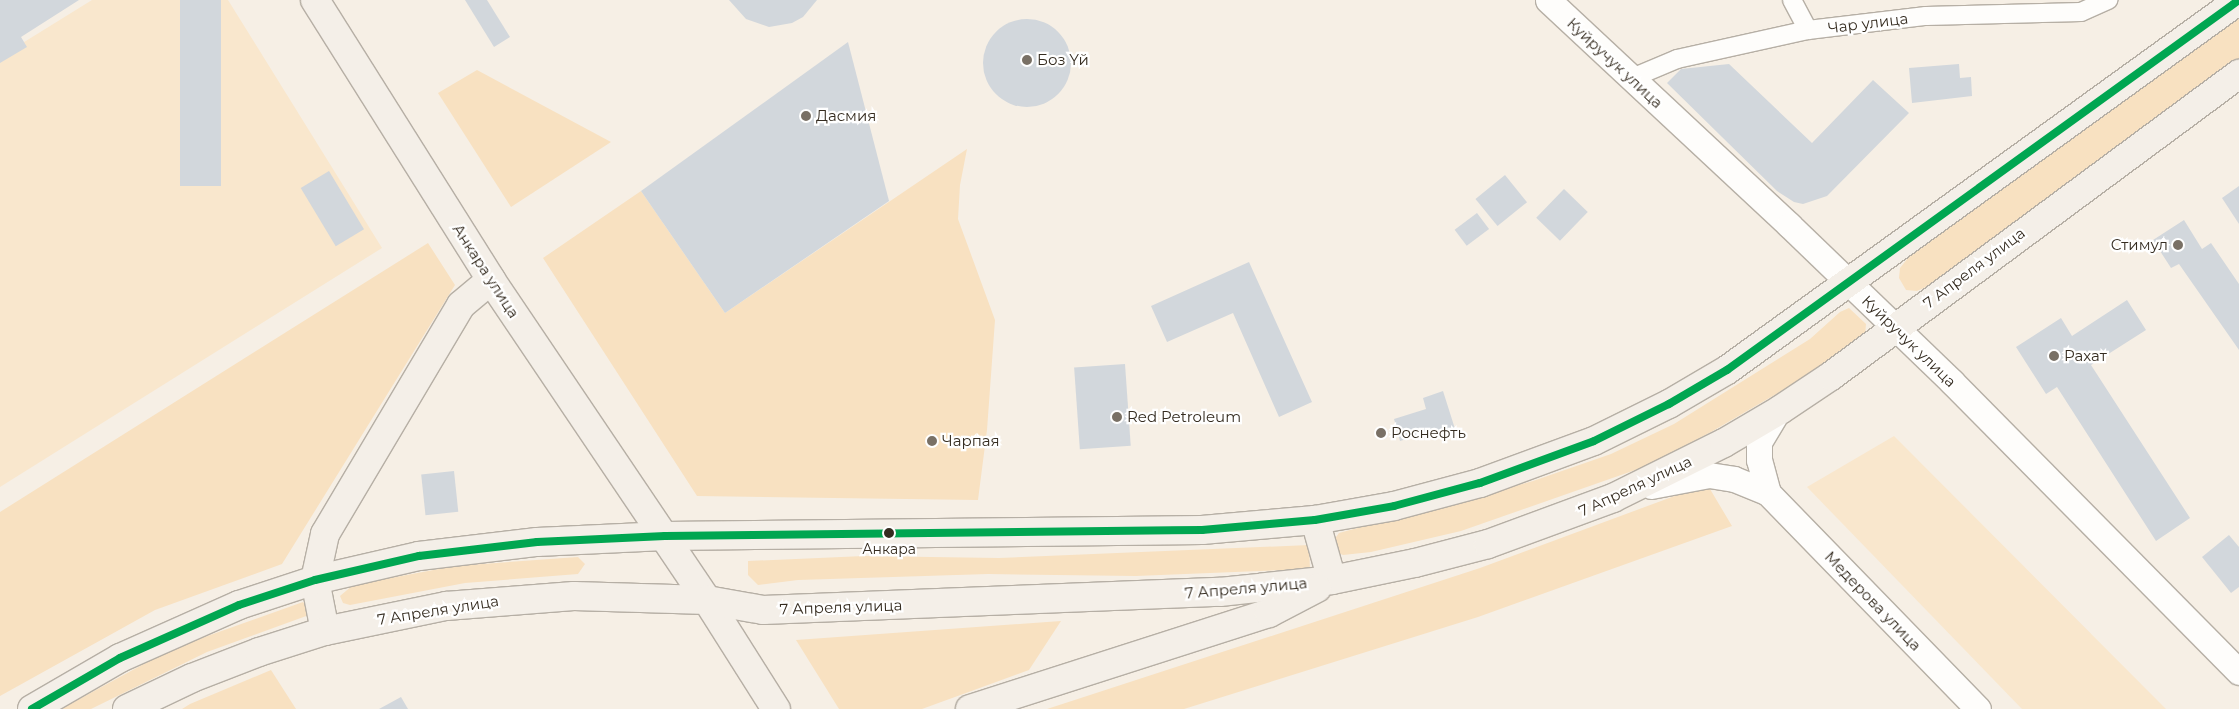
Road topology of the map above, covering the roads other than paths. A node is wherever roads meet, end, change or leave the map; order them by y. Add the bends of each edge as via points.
1 (315, 0) edge
2 (1548, 0) edge
3 (1792, 0) edge
4 (2108, 0) edge
5 (2238, 0) edge
6 (1808, 30) junction
7 (2239, 74) edge
8 (1632, 78) junction
9 (491, 280) junction
10 (1850, 284) junction
11 (1895, 327) junction
12 (1777, 412) junction
13 (1623, 493) junction
14 (1768, 493) junction
15 (1315, 520) junction
16 (665, 536) junction
17 (315, 580) junction
18 (1332, 580) junction
19 (707, 600) junction
20 (325, 631) junction
21 (2239, 672) edge
22 (32, 709) edge
23 (127, 709) edge
24 (776, 709) edge
25 (970, 709) edge
26 (1978, 709) edge

1 - 9 main road, Анкара улица
2 - 8 street, Куйручук улица
3 - 6 street
4 - 6 street, Чар улица via 2082,12 1926,16
5 - 10 main road
6 - 8 street, Чар улица via 1677,59
7 - 11 main road, 7 Апреля улица
8 - 10 street, Куйручук улица
9 - 16 main road, Анкара улица
9 - 17 main road via 461,305 326,534
10 - 11 street, Куйручук улица
10 - 15 main road via 1727,370 1669,404 1594,440 1480,483 1394,506
11 - 12 main road, 7 Апреля улица
11 - 21 street, Куйручук улица
12 - 13 main road, 7 Апреля улица via 1724,443
12 - 14 street, Медерова улица via 1759,442 1758,460
13 - 14 street, Медерова улица via 1709,475 1734,478
13 - 18 main road, 7 Апреля улица via 1488,544
14 - 26 street, Медерова улица
15 - 16 main road via 1202,530
15 - 18 main road
16 - 17 main road via 480,547 418,556
16 - 19 main road, Анкара улица
17 - 20 main road
17 - 22 main road via 239,605 171,633 120,658
18 - 19 main road, 7 Апреля улица via 1220,592 764,610
18 - 25 main road via 1269,612
19 - 20 main road, 7 Апреля улица via 574,596 514,599 438,608
19 - 24 main road, Анкара улица
20 - 23 main road, 7 Апреля улица via 258,652 192,678

